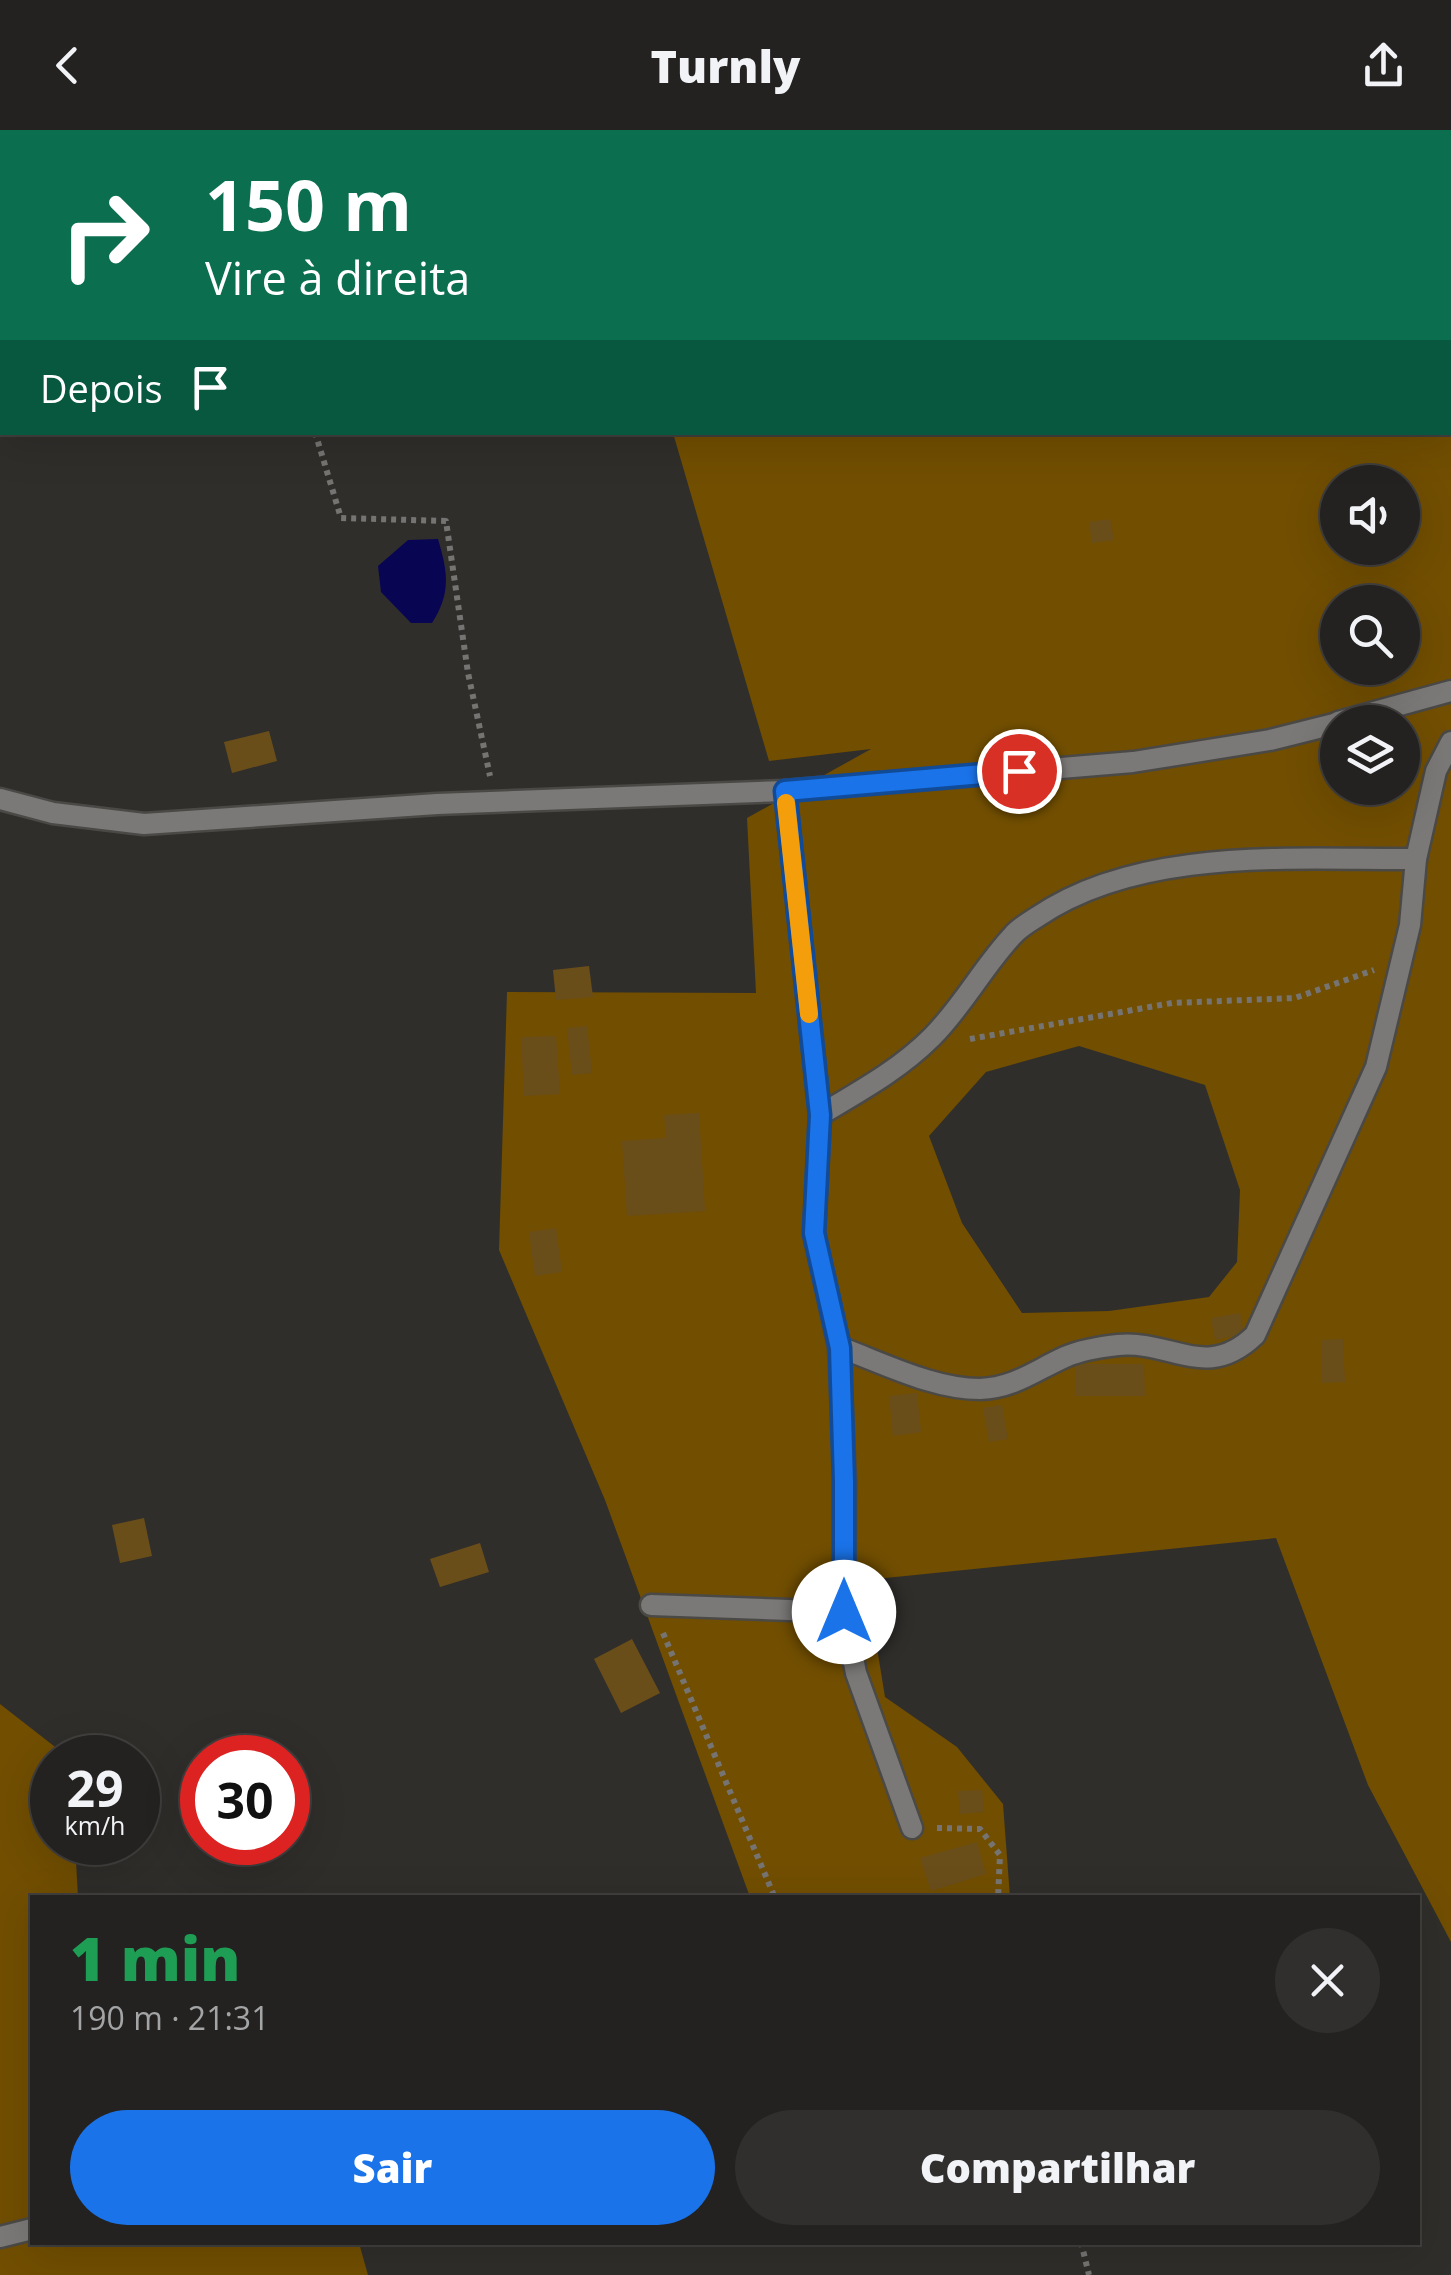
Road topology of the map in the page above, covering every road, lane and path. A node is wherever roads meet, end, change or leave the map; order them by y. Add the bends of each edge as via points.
1 (317, 435) edge
2 (1451, 691) edge
3 (1402, 705) edge
4 (1320, 728) edge
5 (1451, 742) edge
6 (785, 791) junction
7 (0, 800) edge
8 (496, 801) junction
9 (1416, 858) junction
10 (1403, 959) junction
11 (918, 1050) junction
12 (820, 1115) junction
13 (840, 1348) junction
14 (651, 1604) joint
15 (844, 1612) junction
16 (912, 1828) joint
17 (773, 1895) edge
18 (998, 1895) edge
19 (30, 2230) edge
20 (0, 2237) edge
21 (1081, 2245) edge
22 (1089, 2275) edge

1 - 8 path via 341,518 446,521 468,673
2 - 3 street
4 - 6 street via 1133,762
5 - 9 street via 1436,771
6 - 8 street
6 - 12 street
7 - 8 street via 144,824
9 - 10 street
9 - 11 street via 1251,860 1099,884 1014,932
10 - 11 path via 1295,998 1172,1004
10 - 13 street via 1376,1067 1348,1136 1255,1335 1238,1352 1216,1358 1142,1345 1093,1348 1006,1386 977,1389
11 - 12 street
12 - 13 street via 814,1233
13 - 15 street
14 - 15 street
14 - 17 path
15 - 16 street via 856,1673
16 - 18 path via 980,1829 1000,1855
19 - 20 street
21 - 22 path

